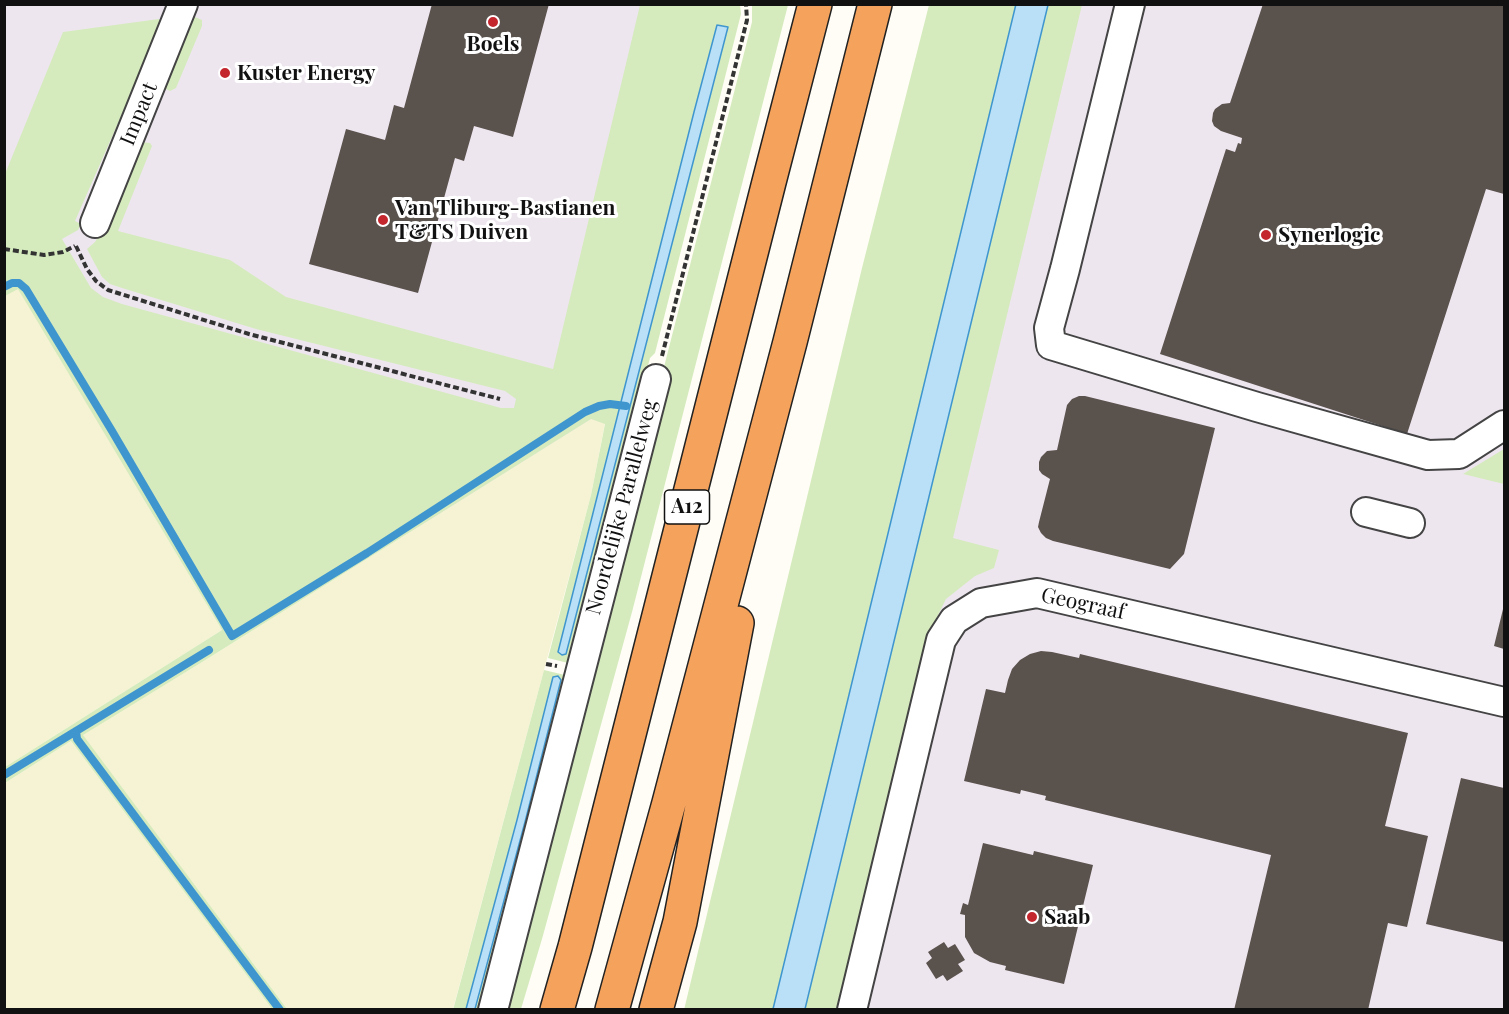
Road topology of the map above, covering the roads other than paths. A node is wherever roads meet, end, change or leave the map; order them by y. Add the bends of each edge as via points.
1 (183, 4) edge
2 (815, 4) edge
3 (875, 4) edge
4 (1130, 4) edge
5 (95, 223) road end
6 (790, 342) junction
7 (656, 379) road end
8 (1504, 425) edge
9 (1366, 512) dead end
10 (1410, 523) dead end
11 (1504, 702) edge
12 (493, 1010) edge
13 (557, 1010) edge
14 (612, 1010) edge
15 (656, 1010) edge
16 (852, 1010) edge

1 - 5 street, Impact
2 - 13 highway, A12
3 - 6 highway
4 - 8 street via 1049,328 1051,345 1428,455 1459,454
6 - 14 highway
6 - 15 highway via 680,922
7 - 12 street, Noordelijke Parallelweg
9 - 10 street
11 - 16 street, Geograaf via 1037,592 981,603 954,620 941,640

